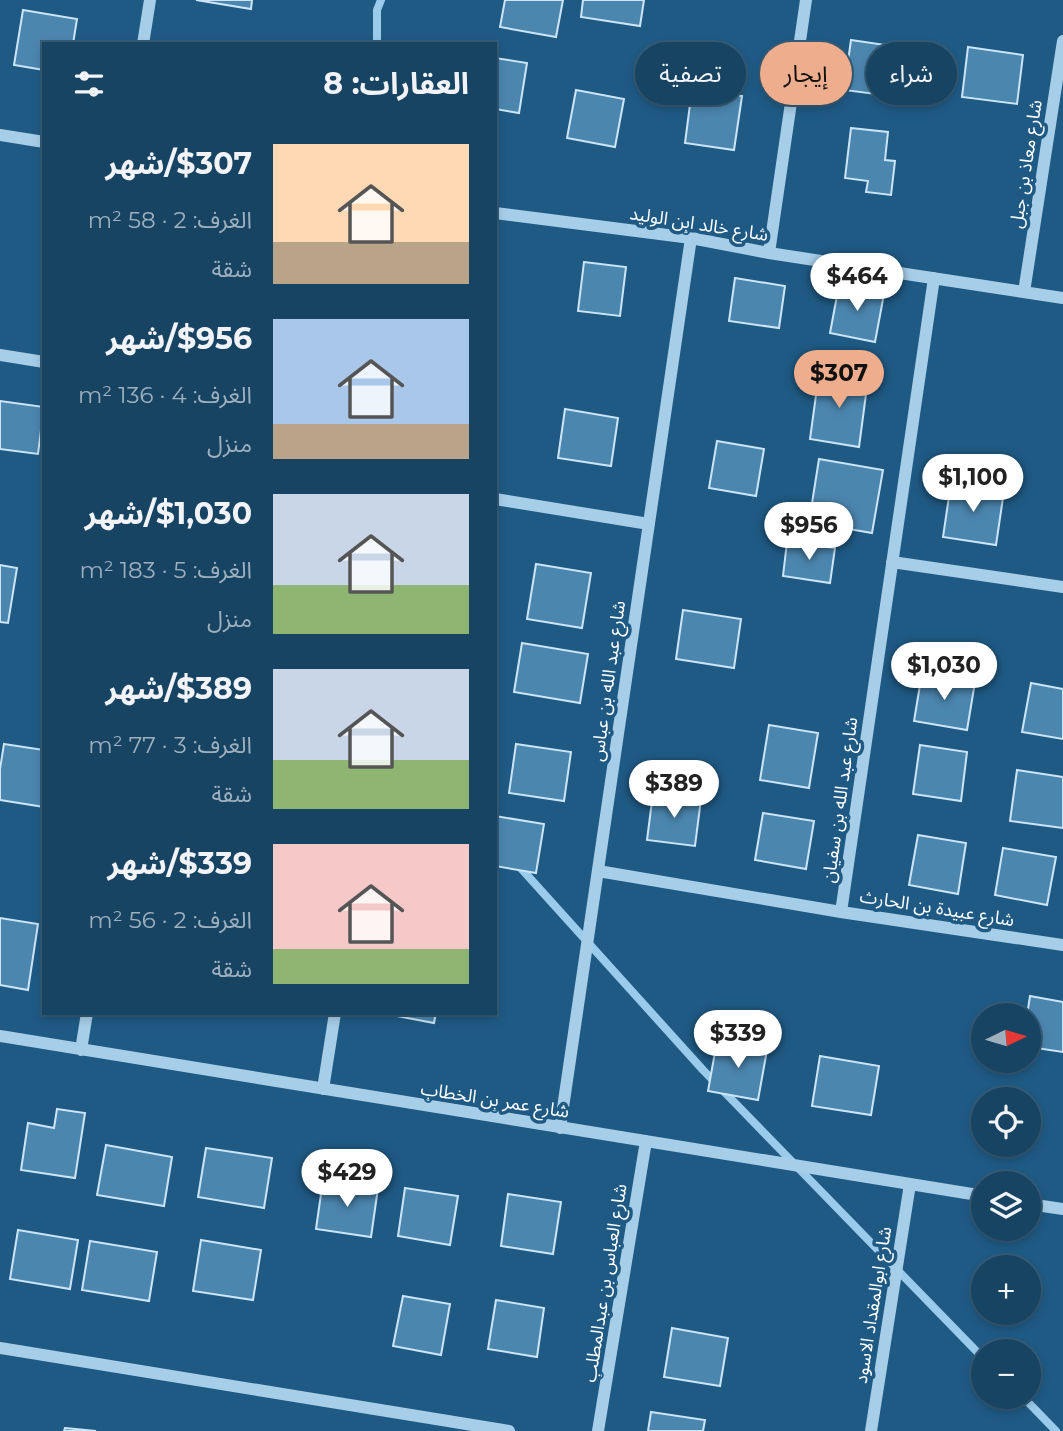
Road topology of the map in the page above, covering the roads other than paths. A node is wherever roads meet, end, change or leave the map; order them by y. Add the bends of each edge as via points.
1 (150, 0) edge
2 (806, 0) edge
3 (1063, 41) edge
4 (144, 42) edge
5 (0, 135) edge
6 (42, 142) edge
7 (497, 213) edge
8 (691, 238) junction
9 (769, 253) junction
10 (934, 278) junction
11 (1024, 292) junction
12 (1063, 298) edge
13 (0, 355) edge
14 (42, 362) edge
15 (497, 499) edge
16 (649, 524) junction
17 (892, 562) junction
18 (1063, 587) edge
19 (598, 871) junction
20 (841, 912) junction
21 (1063, 945) edge
22 (87, 1015) edge
23 (335, 1015) edge
24 (0, 1037) edge
25 (81, 1050) junction
26 (323, 1089) junction
27 (560, 1128) junction
28 (646, 1141) junction
29 (910, 1184) junction
30 (971, 1194) edge
31 (1041, 1206) edge
32 (1063, 1209) edge
33 (0, 1348) edge
34 (509, 1431) edge
35 (598, 1431) edge
36 (870, 1431) edge

1 - 4 street
2 - 9 street
3 - 11 street, شارع معاذ بن جبل
5 - 6 street
7 - 8 street, شارع خالد ابن الوليد
8 - 9 street, شارع خالد ابن الوليد
8 - 16 street, شارع عبد الله بن عباس
9 - 10 street, شارع خالد ابن الوليد
10 - 11 street, شارع خالد ابن الوليد
10 - 17 street, شارع عبد الله بن سفيان
11 - 12 street, شارع خالد ابن الوليد
13 - 14 street
15 - 16 street
16 - 19 street, شارع عبد الله بن عباس
17 - 18 street
17 - 20 street, شارع عبد الله بن سفيان
19 - 20 street, شارع عبيدة بن الحارث
19 - 27 street, شارع عبد الله بن عباس
20 - 21 street, شارع عبيدة بن الحارث
22 - 25 street
23 - 26 street
24 - 25 street, شارع عمر بن الخطاب
25 - 26 street, شارع عمر بن الخطاب
26 - 27 street, شارع عمر بن الخطاب
27 - 28 street, شارع عمر بن الخطاب
28 - 29 street, شارع عمر بن الخطاب
28 - 35 street, شارع العباس بن عبدالمطلب
29 - 30 street, شارع عمر بن الخطاب
29 - 36 street, شارع ابوالمقداد الاسود
31 - 32 street
33 - 34 street

